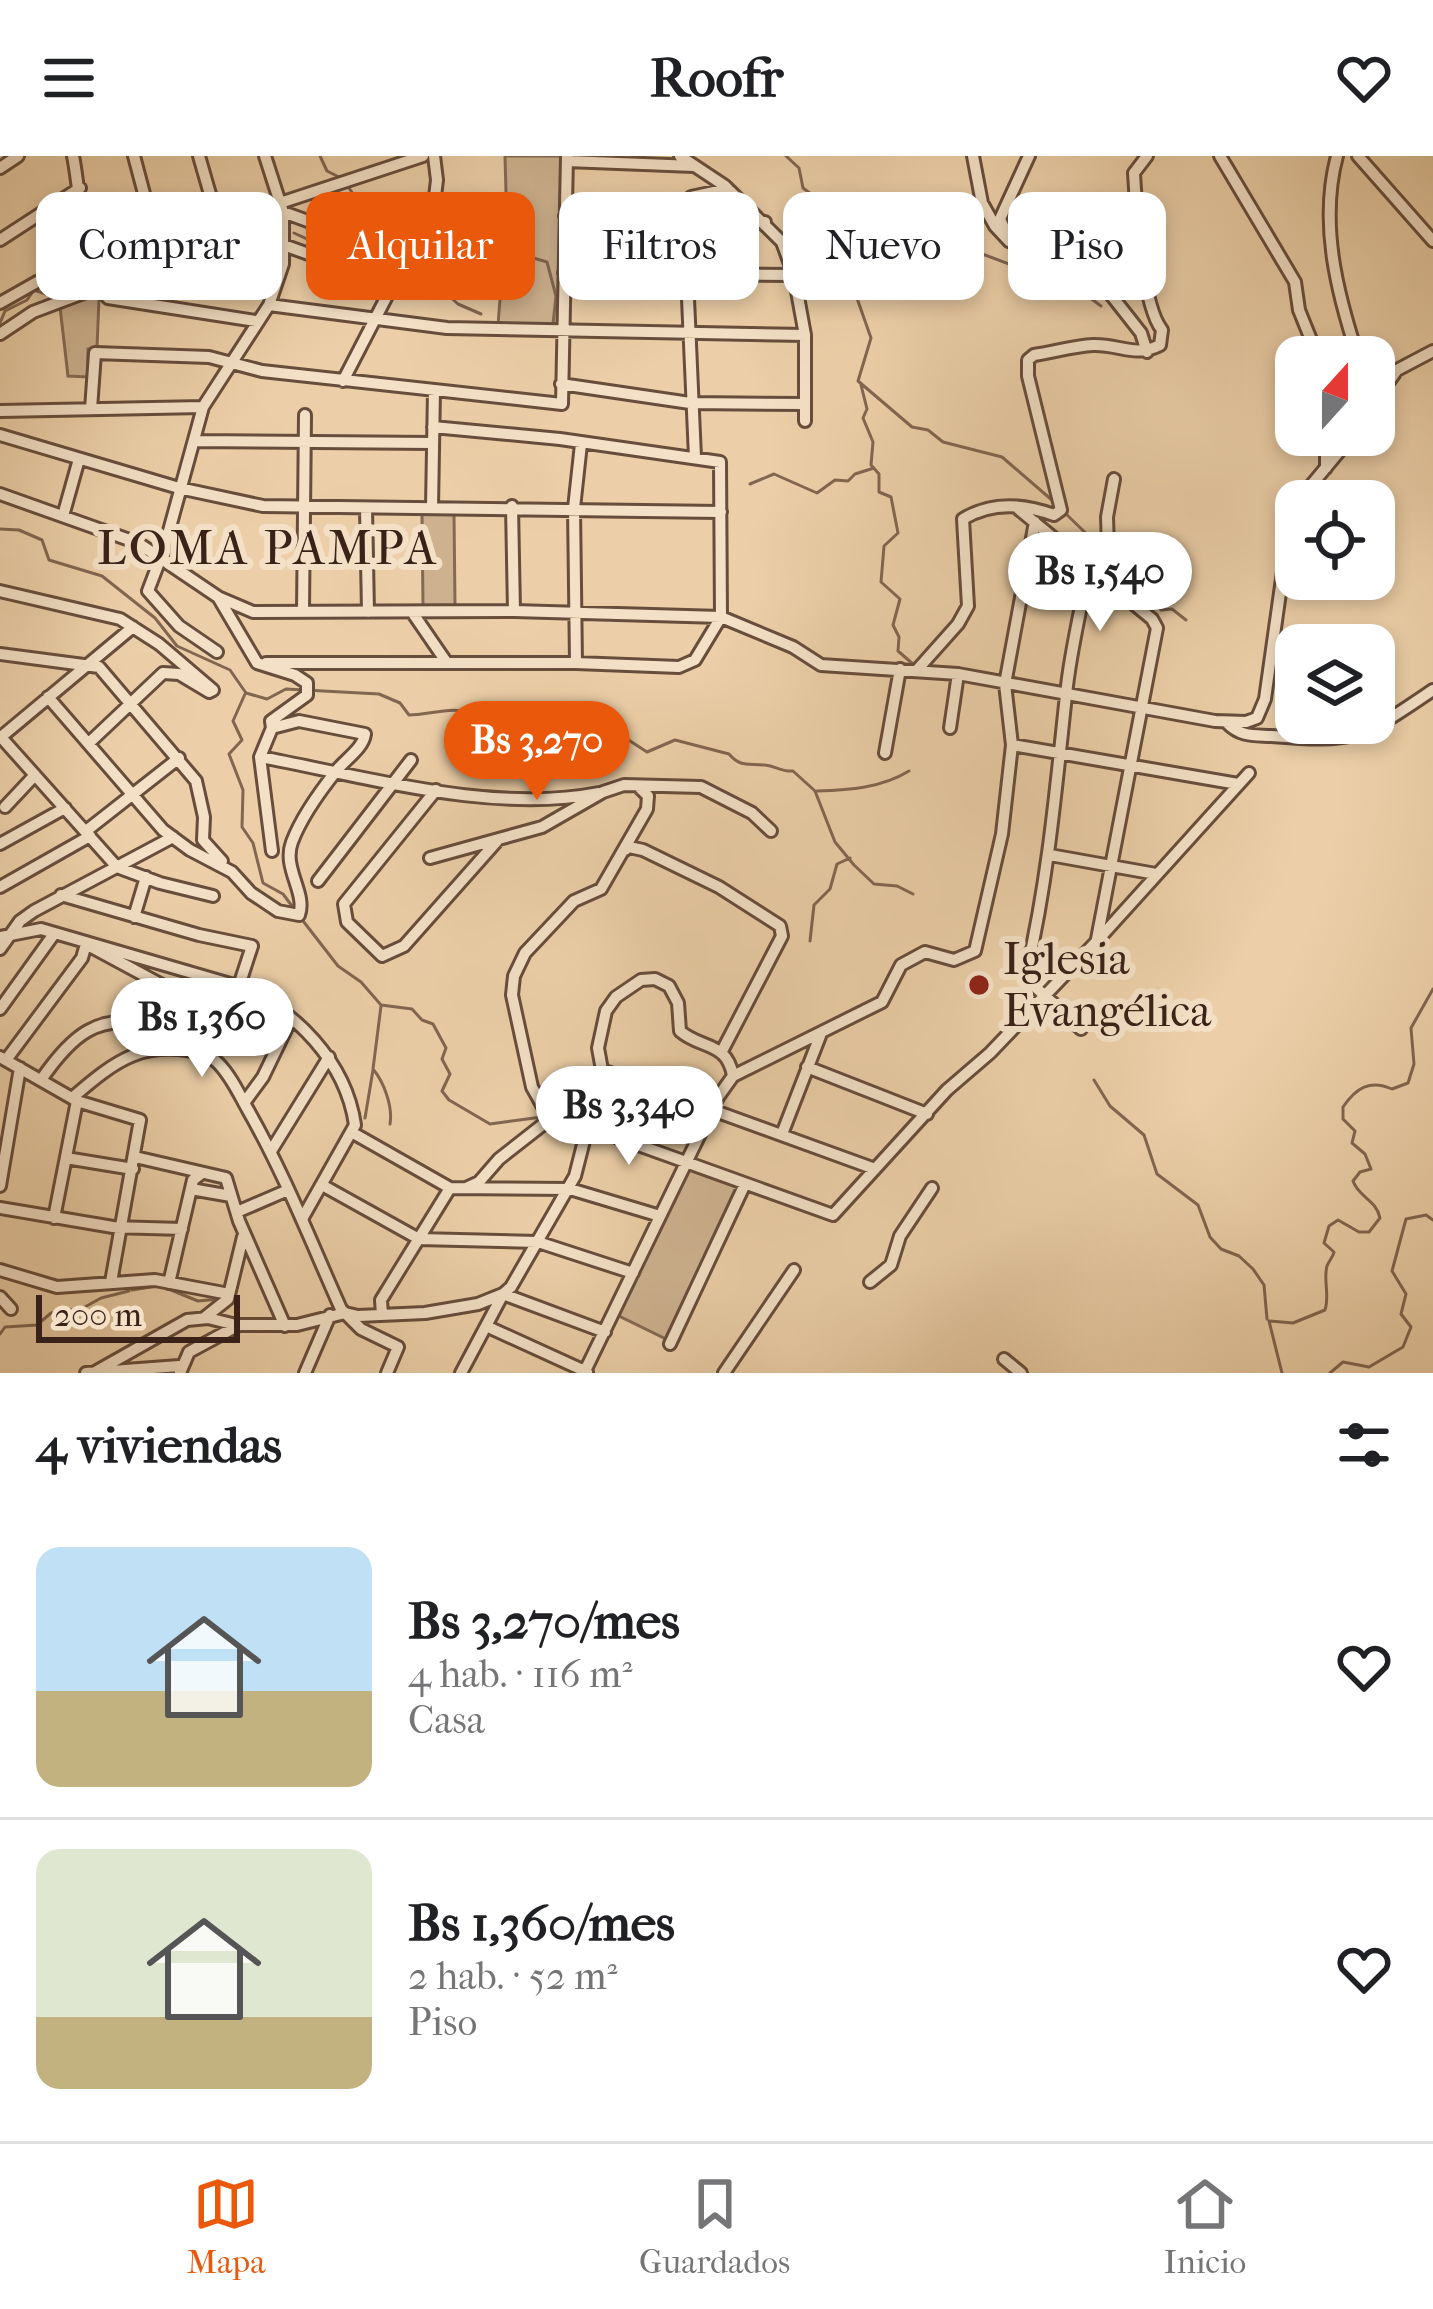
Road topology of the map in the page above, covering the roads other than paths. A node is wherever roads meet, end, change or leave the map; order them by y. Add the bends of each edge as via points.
1 (74, 156) edge
2 (134, 156) edge
3 (199, 156) edge
4 (265, 156) edge
5 (423, 156) edge
6 (434, 156) edge
7 (680, 156) edge
8 (973, 156) edge
9 (1029, 156) edge
10 (1148, 156) edge
11 (1220, 156) edge
12 (1337, 156) edge
13 (1358, 156) edge
14 (567, 159) edge
15 (694, 166) junction
16 (80, 188) junction
17 (728, 189) junction
18 (81, 192) edge
19 (144, 192) edge
20 (209, 192) edge
21 (276, 192) edge
22 (434, 192) edge
23 (566, 192) edge
24 (714, 192) edge
25 (1012, 192) edge
26 (1008, 202) edge
27 (282, 207) edge
28 (282, 219) edge
29 (759, 222) edge
30 (765, 222) junction
31 (1008, 239) edge
32 (0, 240) edge
33 (1008, 240) edge
34 (1433, 241) edge
35 (284, 242) junction
36 (783, 245) edge
37 (306, 251) edge
38 (36, 283) edge
39 (62, 300) edge
40 (121, 300) edge
41 (384, 300) edge
42 (563, 300) edge
43 (688, 300) edge
44 (799, 300) edge
45 (1114, 300) edge
46 (0, 303) edge
47 (268, 305) junction
48 (375, 319) junction
49 (256, 321) junction
50 (562, 333) junction
51 (0, 334) edge
52 (689, 334) junction
53 (806, 335) junction
54 (1310, 336) edge
55 (1351, 336) edge
56 (1433, 351) edge
57 (1147, 352) junction
58 (229, 363) junction
59 (1395, 371) edge
60 (343, 381) junction
61 (561, 383) junction
62 (434, 390) junction
63 (690, 403) junction
64 (804, 404) junction
65 (202, 407) junction
66 (91, 409) junction
67 (0, 411) edge
68 (305, 415) dead end
69 (805, 421) dead end
70 (433, 428) junction
71 (0, 435) edge
72 (194, 442) junction
73 (305, 442) junction
74 (433, 443) junction
75 (580, 444) junction
76 (1325, 456) edge
77 (1336, 456) edge
78 (695, 458) junction
79 (79, 459) junction
80 (1325, 469) junction
81 (1114, 479) dead end
82 (1316, 480) edge
83 (179, 488) junction
84 (0, 494) edge
85 (1013, 505) junction
86 (512, 506) junction
87 (304, 508) junction
88 (366, 508) junction
89 (432, 508) junction
90 (574, 508) junction
91 (721, 512) junction
92 (63, 516) junction
93 (1035, 522) junction
94 (1053, 535) junction
95 (159, 560) junction
96 (1089, 567) junction
97 (0, 591) edge
98 (218, 597) junction
99 (1280, 600) edge
100 (303, 611) junction
101 (514, 611) junction
102 (368, 612) junction
103 (412, 612) junction
104 (574, 615) junction
105 (721, 617) junction
106 (133, 627) junction
107 (217, 652) dead end
108 (0, 653) edge
109 (70, 661) junction
110 (88, 663) junction
111 (257, 663) junction
112 (447, 663) junction
113 (576, 663) junction
114 (900, 669) junction
115 (917, 670) junction
116 (74, 674) junction
117 (958, 674) junction
118 (1005, 684) junction
119 (1433, 690) edge
120 (1066, 692) junction
121 (48, 697) junction
122 (133, 704) junction
123 (1141, 706) junction
124 (1226, 722) junction
125 (272, 728) junction
126 (950, 728) dead end
127 (0, 736) edge
128 (90, 742) junction
129 (1012, 745) junction
130 (885, 753) dead end
131 (1063, 754) junction
132 (260, 757) junction
133 (179, 758) junction
134 (411, 760) dead end
135 (1130, 766) junction
136 (336, 771) junction
137 (1249, 773) dead end
138 (35, 775) junction
139 (395, 783) junction
140 (1238, 784) junction
141 (639, 787) junction
142 (436, 790) junction
143 (133, 792) junction
144 (603, 792) junction
145 (2, 806) edge
146 (65, 808) junction
147 (0, 822) edge
148 (771, 831) dead end
149 (88, 833) junction
150 (173, 837) junction
151 (498, 840) junction
152 (0, 844) edge
153 (272, 851) dead end
154 (624, 851) junction
155 (1050, 855) junction
156 (430, 858) dead end
157 (1111, 866) junction
158 (117, 867) junction
159 (232, 872) junction
160 (1156, 874) junction
161 (146, 877) junction
162 (318, 881) dead end
163 (0, 887) edge
164 (61, 895) junction
165 (213, 896) dead end
166 (0, 917) edge
167 (134, 917) junction
168 (9, 933) edge
169 (54, 934) junction
170 (1097, 940) junction
171 (86, 944) junction
172 (0, 949) edge
173 (237, 986) junction
174 (1044, 995) junction
175 (0, 1009) edge
176 (225, 1018) junction
177 (291, 1019) junction
178 (1081, 1029) dead end
179 (821, 1034) junction
180 (721, 1053) junction
181 (206, 1054) junction
182 (329, 1057) junction
183 (3, 1058) edge
184 (807, 1067) junction
185 (20, 1068) junction
186 (602, 1070) junction
187 (733, 1076) junction
188 (41, 1080) junction
189 (75, 1099) junction
190 (244, 1103) junction
191 (713, 1108) junction
192 (928, 1114) junction
193 (550, 1116) junction
194 (588, 1127) junction
195 (353, 1133) junction
196 (782, 1134) junction
197 (271, 1151) junction
198 (66, 1157) junction
199 (2, 1159) edge
200 (134, 1163) junction
201 (687, 1163) junction
202 (875, 1169) junction
203 (206, 1172) junction
204 (745, 1184) junction
205 (322, 1185) junction
206 (0, 1186) edge
207 (449, 1188) junction
208 (466, 1188) junction
209 (932, 1188) dead end
210 (190, 1189) junction
211 (570, 1189) junction
212 (288, 1190) junction
213 (232, 1196) junction
214 (0, 1208) edge
215 (660, 1216) junction
216 (238, 1217) junction
217 (54, 1218) junction
218 (302, 1219) junction
219 (121, 1227) junction
220 (182, 1229) junction
221 (418, 1239) junction
222 (538, 1243) junction
223 (794, 1270) dead end
224 (1, 1271) edge
225 (633, 1273) junction
226 (111, 1282) junction
227 (170, 1282) junction
228 (870, 1282) dead end
229 (229, 1294) junction
230 (503, 1294) junction
231 (0, 1297) edge
232 (11, 1309) dead end
233 (345, 1312) junction
234 (330, 1315) junction
235 (382, 1315) junction
236 (201, 1319) junction
237 (239, 1325) junction
238 (285, 1326) junction
239 (486, 1326) junction
240 (605, 1332) junction
241 (670, 1344) dead end
242 (1004, 1359) dead end
243 (180, 1370) edge
244 (95, 1372) edge
245 (586, 1372) edge
246 (86, 1373) edge
247 (305, 1373) edge
248 (387, 1373) edge
249 (461, 1373) edge
250 (724, 1373) edge
251 (1021, 1373) edge

1 - 16 street
2 - 19 street
3 - 20 street
4 - 21 street
5 - 27 street
6 - 22 street
7 - 15 street
8 - 33 street via 985,208
9 - 25 street
10 - 57 street via 1134,173 1136,210 1162,330 1160,346
11 - 54 street via 1295,282
12 - 55 street via 1331,250
13 - 34 street
14 - 15 street
14 - 23 street
15 - 17 street
16 - 18 street
16 - 32 street
17 - 24 street
17 - 30 street
26 - 31 street via 1000,219
28 - 35 street
29 - 30 street
30 - 36 street
35 - 37 street
35 - 47 street
38 - 46 street
39 - 51 street
40 - 49 street
41 - 48 street
42 - 50 street
43 - 52 street
44 - 53 street
45 - 57 street
47 - 48 street
47 - 49 street
48 - 50 street
48 - 60 street
49 - 58 street
50 - 52 street
50 - 61 street
52 - 53 street
52 - 63 street
53 - 64 street
56 - 59 street
57 - 85 street via 1106,345 1030,357 1062,508 1054,514
58 - 60 street
58 - 65 street
58 - 66 street via 95,353
60 - 62 street
61 - 62 street via 562,404
61 - 63 street
62 - 70 street
63 - 64 street
63 - 78 street
64 - 69 street
65 - 66 street
65 - 72 street
66 - 67 street
68 - 73 street
70 - 74 street
70 - 75 street
71 - 79 street
72 - 73 street
72 - 83 street
73 - 74 street
73 - 87 street
74 - 89 street
75 - 78 street
75 - 90 street
76 - 80 street
77 - 80 street
78 - 91 street via 720,461
79 - 83 street
79 - 92 street
80 - 82 street
81 - 94 street via 1102,555
83 - 87 street
83 - 95 street
84 - 92 street
85 - 93 street
85 - 115 street via 964,519 968,606
86 - 89 street
86 - 90 street
86 - 101 street
87 - 88 street
87 - 100 street
88 - 89 street
88 - 102 street
90 - 91 street
90 - 104 street
91 - 105 street
92 - 95 street
93 - 94 street
93 - 118 street
94 - 96 street
95 - 98 street
95 - 107 street via 148,591 153,600
96 - 120 street
96 - 123 street via 1155,623
97 - 106 street
98 - 100 street via 246,611
98 - 111 street
99 - 124 street via 1260,712 1251,721
100 - 102 street
101 - 103 street
101 - 104 street
102 - 103 street
103 - 112 street
104 - 105 street
104 - 113 street
105 - 113 street via 689,664
105 - 114 street via 821,665
106 - 110 street
106 - 122 street via 213,690 170,672
108 - 109 street
109 - 110 street
109 - 116 street
110 - 116 street
110 - 122 street
111 - 112 street
111 - 125 street via 309,688
112 - 113 street
114 - 115 street
114 - 130 street
115 - 117 street
116 - 121 street
117 - 118 street
117 - 126 street
118 - 120 street
118 - 129 street
119 - 124 street via 1342,740 1244,735
120 - 123 street
120 - 131 street
121 - 127 street
121 - 128 street
122 - 128 street
122 - 133 street
123 - 124 street
123 - 135 street
125 - 132 street
125 - 136 street via 299,721 364,732
127 - 138 street
128 - 143 street
129 - 131 street
129 - 179 street via 975,951 954,960 925,952 902,965 882,1002
131 - 135 street
131 - 155 street
132 - 136 street
132 - 153 street
133 - 143 street
133 - 159 street via 199,787 203,840
134 - 139 street
135 - 140 street
135 - 157 street
136 - 139 street
136 - 159 street via 290,848 299,915 278,911
137 - 140 street
138 - 145 street
138 - 146 street
139 - 142 street
139 - 162 street
140 - 160 street
141 - 144 street
141 - 148 street via 712,790
141 - 154 street via 649,802
142 - 144 street via 537,801
142 - 151 street via 344,904 347,922 382,956 404,946
143 - 149 street
143 - 150 street
144 - 151 street via 551,823
145 - 147 street
146 - 149 street
146 - 152 street
149 - 158 street
149 - 163 street
150 - 158 street
150 - 159 street
151 - 156 street
154 - 180 street via 643,850 780,926 782,936
154 - 193 street via 601,889 574,901 514,976 532,1088
155 - 157 street
155 - 174 street via 1027,970
157 - 160 street
157 - 170 street
158 - 161 street
158 - 164 street
160 - 170 street
161 - 165 street
161 - 167 street
164 - 167 street
164 - 168 street
166 - 168 street
167 - 173 street via 252,946
168 - 169 street
168 - 172 street
169 - 171 street
169 - 175 street
170 - 174 street
171 - 173 street
171 - 176 street
171 - 183 street
173 - 176 street
173 - 177 street
174 - 178 street
174 - 192 street
176 - 181 street
177 - 182 street
177 - 190 street
179 - 184 street
179 - 187 street
180 - 186 street via 683,1035 669,986 640,980 616,997 602,1021
180 - 187 street
181 - 188 street via 118,1022 77,1036
181 - 189 street via 135,1052
181 - 190 street
182 - 195 street via 355,1119
182 - 197 street
183 - 185 street
184 - 192 street
184 - 196 street
185 - 188 street
185 - 199 street
186 - 191 street
186 - 194 street
187 - 191 street
188 - 189 street
189 - 198 street
189 - 200 street via 140,1120
190 - 197 street
191 - 196 street
191 - 201 street
192 - 202 street
193 - 194 street
193 - 208 street
194 - 201 street
194 - 211 street
195 - 205 street
195 - 207 street
196 - 202 street
197 - 212 street
198 - 200 street
198 - 217 street
199 - 206 street
200 - 203 street
200 - 219 street
201 - 204 street
201 - 215 street
202 - 204 street via 829,1216
203 - 210 street
203 - 213 street via 226,1178
204 - 241 street
205 - 218 street
205 - 221 street
207 - 208 street
207 - 221 street
208 - 211 street
209 - 228 street via 891,1264
210 - 213 street
210 - 220 street
211 - 215 street
211 - 222 street
212 - 216 street
212 - 218 street
213 - 216 street
214 - 217 street
215 - 225 street
216 - 229 street via 243,1242
216 - 238 street
217 - 219 street
218 - 233 street
219 - 220 street
219 - 226 street
220 - 227 street
221 - 222 street
221 - 235 street via 381,1300
222 - 225 street
222 - 230 street
223 - 250 street
224 - 226 street via 57,1287
225 - 240 street
226 - 227 street
227 - 229 street
229 - 236 street
230 - 235 street via 442,1311
230 - 239 street
230 - 240 street
231 - 232 street
233 - 234 street
233 - 235 street
233 - 248 street via 398,1347
234 - 238 street
234 - 247 street
236 - 237 street
236 - 244 street via 166,1329
237 - 238 street
237 - 243 street via 197,1346
239 - 245 street
239 - 249 street
240 - 245 street
242 - 251 street
243 - 244 street
244 - 246 street

